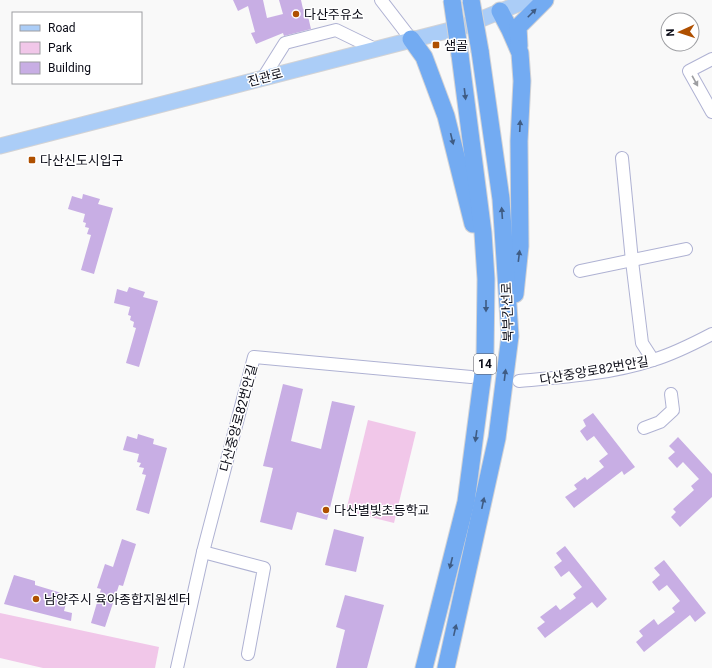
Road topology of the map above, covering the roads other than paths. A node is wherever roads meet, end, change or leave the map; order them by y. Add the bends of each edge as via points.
1 (381, 0) edge
2 (452, 0) edge
3 (471, 0) edge
4 (528, 0) edge
5 (545, 0) edge
6 (500, 11) junction
7 (411, 39) junction
8 (375, 49) junction
9 (520, 53) junction
10 (712, 59) edge
11 (263, 78) junction
12 (712, 112) edge
13 (0, 146) edge
14 (622, 158) dead end
15 (686, 249) dead end
16 (632, 262) junction
17 (580, 271) dead end
18 (486, 279) junction
19 (712, 334) edge
20 (510, 336) junction
21 (653, 360) junction
22 (471, 376) dead end
23 (519, 381) dead end
24 (671, 394) dead end
25 (644, 428) dead end
26 (203, 552) junction
27 (248, 654) dead end
28 (178, 668) edge
29 (424, 668) edge
30 (446, 668) edge

1 - 7 street
2 -> 18 highway, 북부간선로 / 14, bridge via 478,185
20 -> 3 highway, 북부간선로 / 14, bridge via 501,199
4 - 6 main road, 진관로
9 -> 5 highway via 518,27
6 - 7 main road, 진관로 via 462,27
6 - 9 highway
7 - 8 main road, 진관로
7 -> 18 highway via 424,57 446,116
8 - 11 main road, 진관로
8 - 11 street via 336,30 285,43
20 -> 9 highway via 520,246
10 -> 12 street via 689,71
11 - 13 main road, 진관로
14 - 16 street
15 - 16 street
16 - 17 street
16 - 21 street via 642,343
18 -> 29 highway, 북부간선로 / 14 via 485,358 466,502
19 - 21 street, 다산중앙로82번안길
30 -> 20 highway, 북부간선로 / 14 via 497,438
21 - 23 street, 다산중앙로82번안길 via 567,377
22 - 26 street, 다산중앙로82번안길 via 254,357
24 - 25 street via 673,410 660,422
26 - 27 street via 264,568
26 - 28 street, 다산중앙로82번안길

